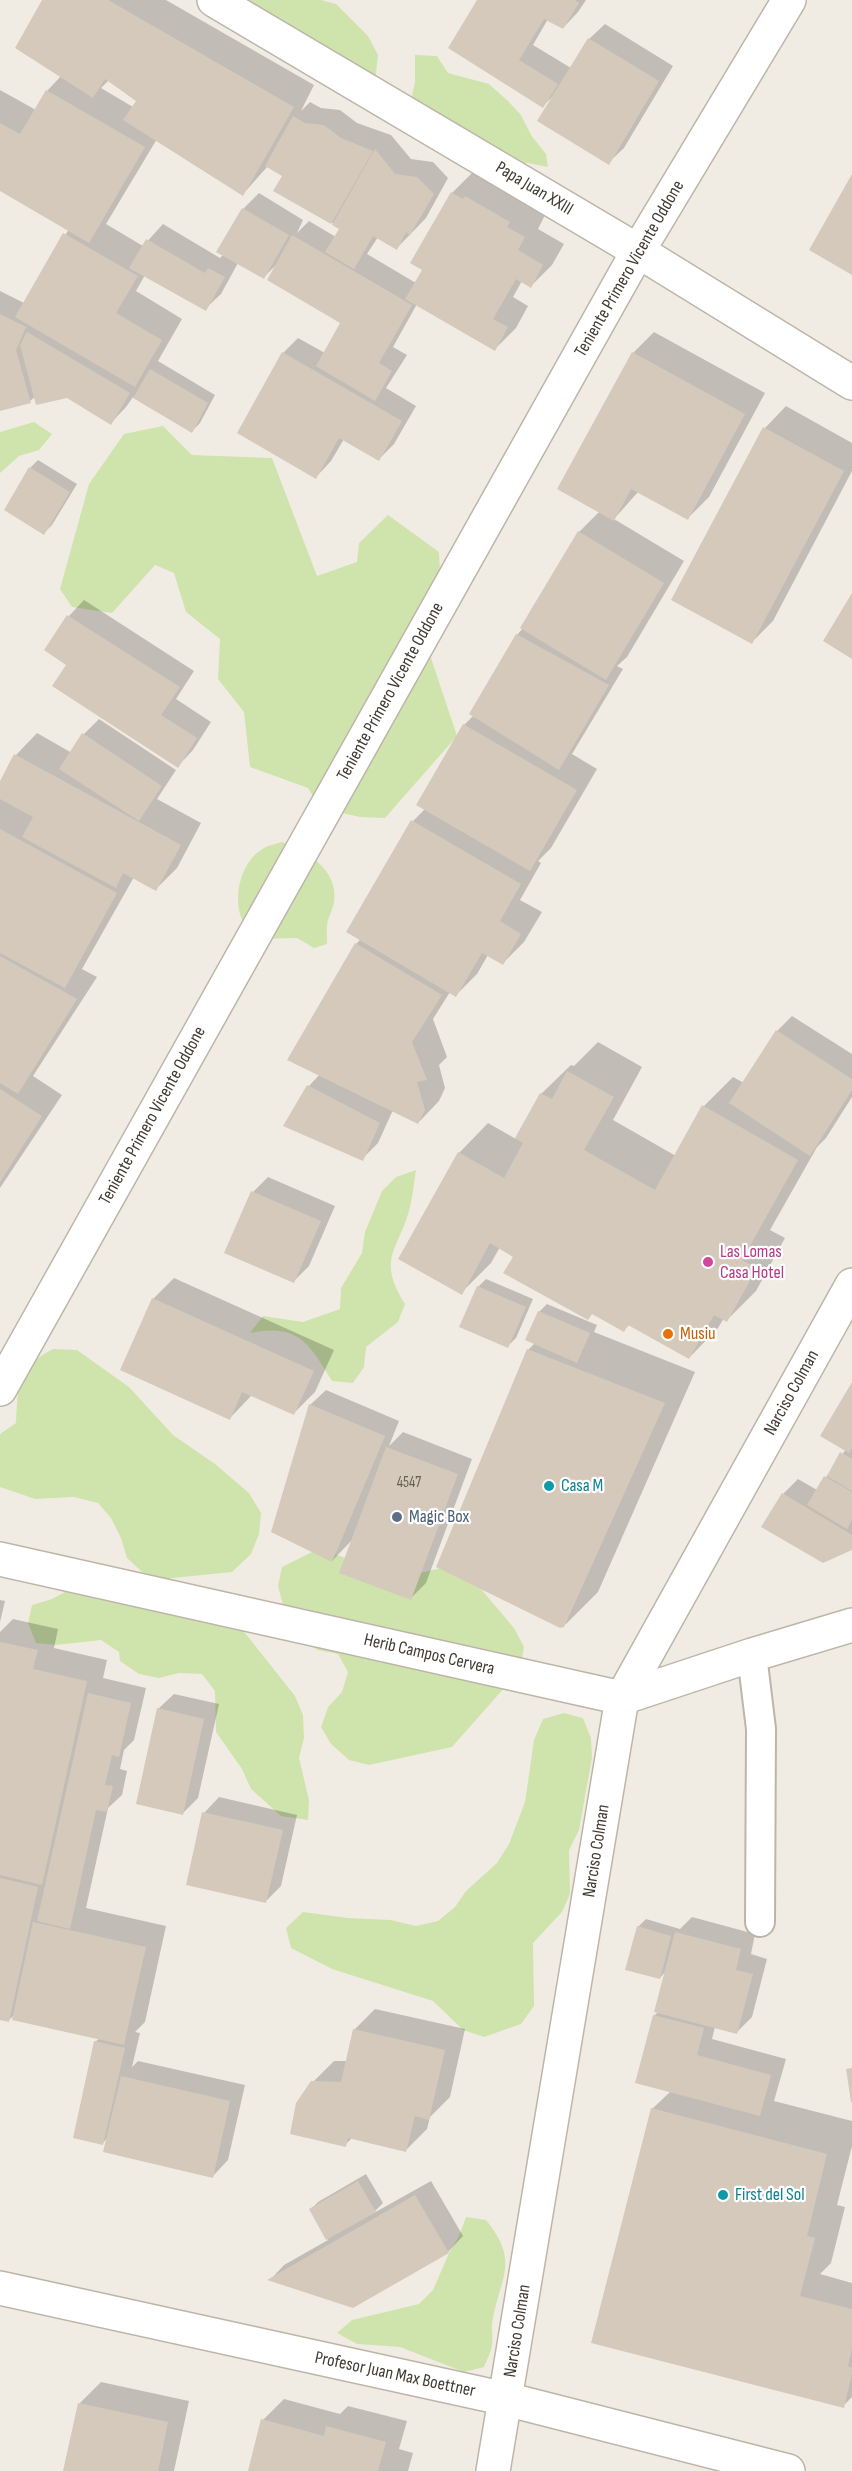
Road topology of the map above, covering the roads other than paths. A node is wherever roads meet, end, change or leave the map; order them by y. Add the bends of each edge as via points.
1 (214, 0) edge
2 (789, 0) edge
3 (638, 251) junction
4 (852, 382) edge
5 (852, 1285) edge
6 (0, 1389) edge
7 (0, 1559) edge
8 (852, 1625) edge
9 (752, 1655) junction
10 (622, 1698) junction
11 (760, 1922) dead end
12 (0, 2288) edge
13 (506, 2399) junction
14 (493, 2471) edge
15 (788, 2471) edge

1 - 3 street, Papa Juan XXIII
2 - 3 street, Teniente Primero Vicente Oddone
3 - 4 street, Papa Juan XXIII
3 - 6 street, Teniente Primero Vicente Oddone
5 - 10 street, Narciso Colman
7 - 10 street, Herib Campos Cervera
8 - 9 street
9 - 10 street
9 - 11 lane via 761,1729
10 - 13 street, Narciso Colman
12 - 13 street, Profesor Juan Max Boettner
13 - 14 street, Narciso Colman
13 - 15 street, Profesor Juan Max Boettner

